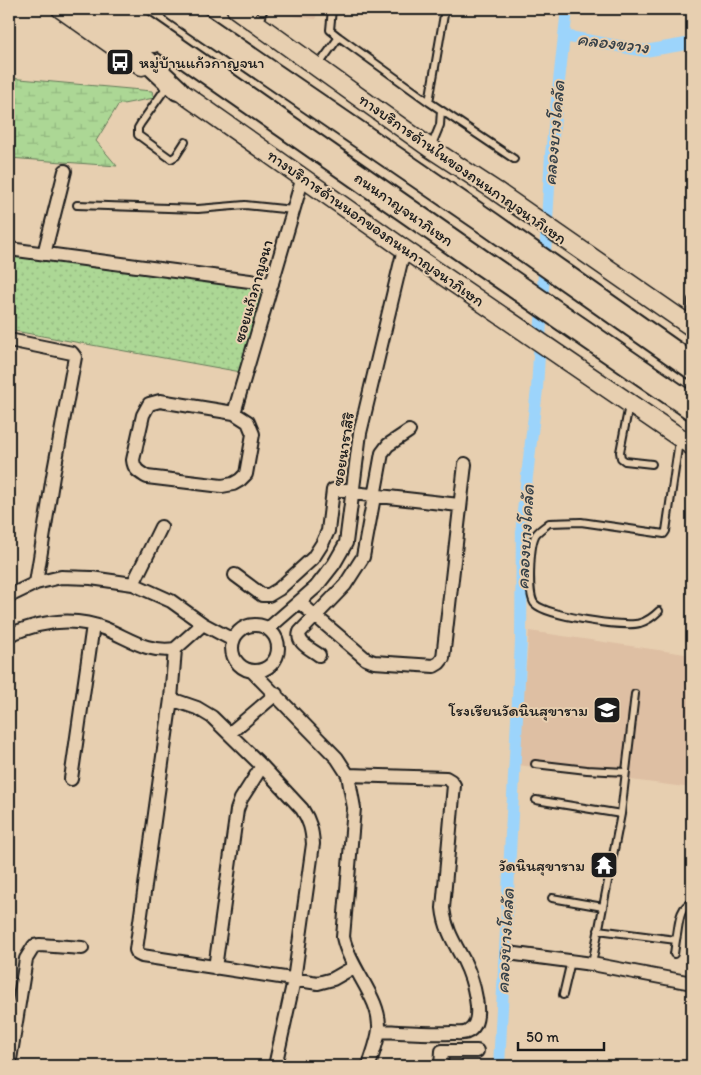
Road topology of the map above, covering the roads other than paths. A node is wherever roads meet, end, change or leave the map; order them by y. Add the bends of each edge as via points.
1 (12, 9) edge
2 (61, 9) edge
3 (176, 9) edge
4 (236, 9) edge
5 (332, 9) edge
6 (445, 9) edge
7 (9, 11) edge
8 (102, 12) edge
9 (261, 16) edge
10 (339, 37) junction
11 (317, 67) junction
12 (173, 87) junction
13 (429, 102) junction
14 (441, 110) junction
15 (185, 142) dead end
16 (430, 148) junction
17 (514, 159) dead end
18 (65, 171) dead end
19 (303, 177) junction
20 (77, 205) dead end
21 (293, 210) junction
22 (404, 248) junction
23 (9, 249) edge
24 (44, 254) junction
25 (272, 284) junction
26 (692, 300) edge
27 (692, 326) edge
28 (9, 340) edge
29 (692, 366) edge
30 (630, 402) junction
31 (692, 407) edge
32 (234, 413) junction
33 (409, 431) dead end
34 (686, 441) edge
35 (465, 464) dead end
36 (652, 464) dead end
37 (353, 492) junction
38 (374, 496) junction
39 (459, 505) junction
40 (161, 527) dead end
41 (235, 575) dead end
42 (36, 583) junction
43 (133, 584) junction
44 (9, 596) edge
45 (299, 602) junction
46 (659, 611) dead end
47 (315, 616) junction
48 (203, 624) junction
49 (93, 625) junction
50 (269, 628) junction
51 (9, 635) edge
52 (233, 640) junction
53 (175, 650) junction
54 (319, 655) dead end
55 (252, 671) junction
56 (276, 694) junction
57 (635, 694) dead end
58 (171, 700) junction
59 (230, 734) junction
60 (534, 764) dead end
61 (262, 766) junction
62 (625, 772) junction
63 (348, 775) junction
64 (70, 779) dead end
65 (536, 800) dead end
66 (620, 814) junction
67 (552, 898) dead end
68 (692, 903) edge
69 (603, 907) junction
70 (598, 930) junction
71 (676, 940) junction
72 (82, 948) dead end
73 (508, 953) dead end
74 (674, 954) dead end
75 (571, 962) junction
76 (592, 964) junction
77 (354, 967) junction
78 (215, 968) junction
79 (294, 980) junction
80 (692, 981) edge
81 (563, 995) dead end
82 (379, 1031) junction
83 (477, 1051) dead end
84 (9, 1066) edge
85 (275, 1066) edge
86 (369, 1066) edge
87 (441, 1066) edge

1 - 7 lane
2 - 12 main road, ทางบริการด้านนอกของถนนกาญจนาภิเษก
3 - 29 highway
4 - 9 main road, ทางบริการด้านในของถนนกาญจนาภิเษก
5 - 10 lane via 330,30
6 - 13 lane
8 - 12 main road
8 - 31 highway, ถนนกาญจนาภิเษก via 198,64
9 - 11 main road, ทางบริการด้านในของถนนกาญจนาภิเษก
10 - 11 lane
10 - 13 lane
11 - 16 main road, ทางบริการด้านในของถนนกาญจนาภิเษก
12 - 15 lane via 138,128 138,136 171,159
12 - 19 main road, ทางบริการด้านนอกของถนนกาญจนาภิเษก
13 - 14 lane
14 - 16 lane via 440,125
14 - 17 lane
16 - 27 main road, ทางบริการด้านในของถนนกาญจนาภิเษก
18 - 24 street
19 - 21 street, ซอยแก้วกาญจนา
19 - 22 main road, ทางบริการด้านนอกของถนนกาญจนาภิเษก
20 - 21 lane via 198,209 245,205
21 - 25 street, ซอยแก้วกาญจนา
22 - 30 main road, ทางบริการด้านนอกของถนนกาญจนาภิเษก
22 - 37 street, ซอยนาราสิริ via 360,433
23 - 24 street
24 - 25 street
25 - 32 street, ซอยแก้วกาญจนา
26 - 27 lane
28 - 42 street via 72,353 75,357
30 - 34 main road, ทางบริการด้านนอกของถนนกาญจนาภิเษก
30 - 36 lane via 621,458
32 - 32 street via 160,401 149,404 143,415 133,466 147,477 222,486 240,480 246,474 253,434 248,422
33 - 38 street via 382,453
34 - 46 lane via 664,534 581,522 549,523 535,536 530,593 534,604 549,612 590,621 638,624
35 - 39 street
37 - 38 street
37 - 41 street via 333,490 328,531 322,544 279,590 262,595
37 - 45 street, ซอยนาราสิริ via 346,542 316,587
38 - 39 street
38 - 47 street via 363,557 345,585
39 - 47 street via 440,663 434,666 374,662 358,653
40 - 43 street
42 - 43 street via 75,577
42 - 44 street
43 - 48 street via 171,601
45 - 47 street
45 - 50 street, ซอยนาราสิริ
47 - 54 street via 299,636
48 - 52 street
48 - 53 street
49 - 51 street via 54,622
49 - 53 street via 151,649
49 - 64 street
50 - 52 street via 253,624 245,626
50 - 55 street via 278,641 276,657 267,668
52 - 55 street via 235,660
53 - 58 street
55 - 56 street
56 - 59 street
56 - 63 street via 337,758
57 - 62 lane
58 - 59 street via 204,712
58 - 78 street via 136,950 142,956
59 - 61 street
60 - 62 lane
61 - 78 street via 237,810
61 - 79 street via 302,809 312,830 313,844
62 - 66 lane
63 - 77 street via 354,808 343,936
63 - 82 street via 446,778 454,785 444,921 472,979 476,1023 466,1033
65 - 66 lane
66 - 69 lane
67 - 69 lane
68 - 71 lane via 684,907
69 - 70 lane
70 - 71 lane
70 - 76 lane
71 - 74 lane
72 - 84 street via 40,945 34,946 29,953
73 - 75 street
75 - 76 street
75 - 81 lane
76 - 80 street
77 - 79 street via 326,982
77 - 82 street via 378,1012
78 - 79 street
79 - 85 street
82 - 86 street
83 - 87 street via 442,1051

